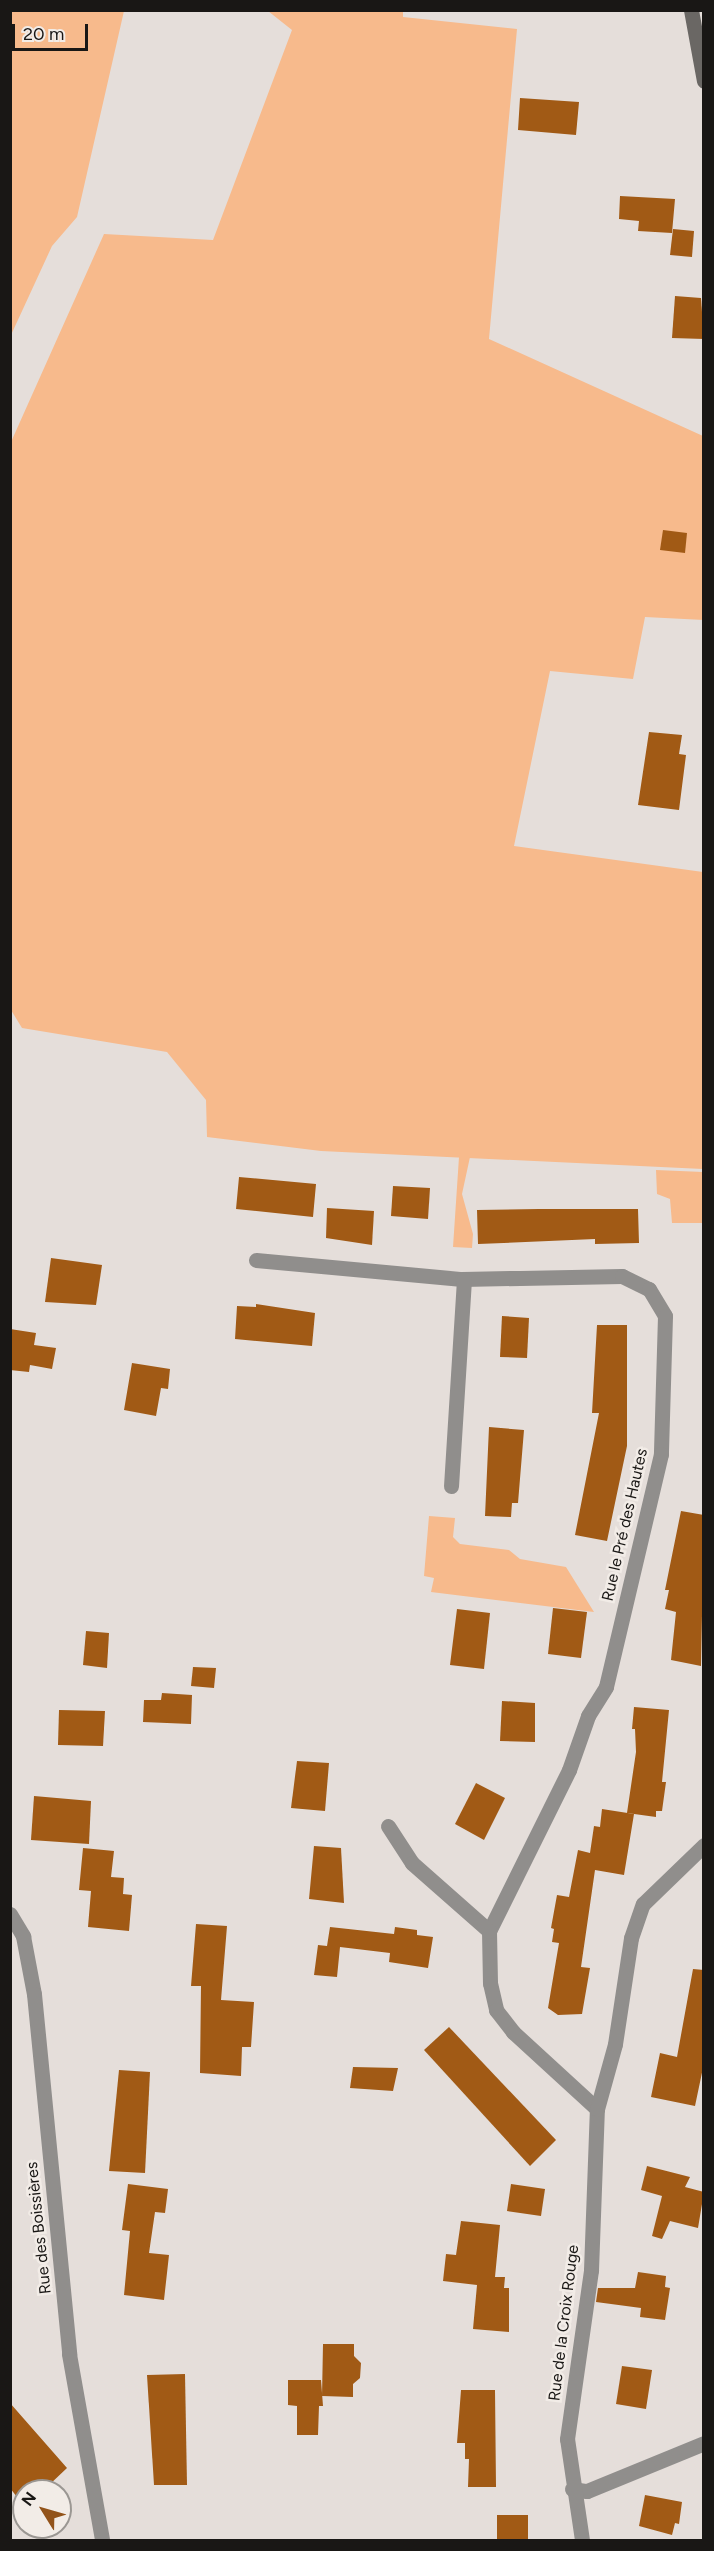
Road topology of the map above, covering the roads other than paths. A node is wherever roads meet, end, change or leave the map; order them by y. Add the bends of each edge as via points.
1 (691, 10) edge
2 (704, 81) edge
3 (256, 1260) dead end
4 (464, 1279) junction
5 (451, 1486) dead end
6 (388, 1826) dead end
7 (704, 1845) edge
8 (10, 1914) edge
9 (489, 1931) junction
10 (597, 2109) junction
11 (704, 2443) edge
12 (572, 2489) junction
13 (102, 2541) edge
14 (582, 2541) edge

1 - 2 street
3 - 4 street, Rue le Pré des Hautes
4 - 5 street
4 - 9 street, Rue le Pré des Hautes via 622,1276 649,1290 665,1316 661,1454 606,1687 588,1716 569,1770
6 - 9 street via 412,1863
7 - 10 street, Rue de la Croix Rouge via 643,1904 631,1938 615,2044
8 - 13 street, Rue des Boissières via 23,1936 34,1994 69,2354
9 - 10 street, Rue le Pré des Hautes via 490,1983 496,2010 513,2032
10 - 12 street, Rue de la Croix Rouge via 591,2270 567,2439
11 - 12 street via 587,2491
12 - 14 street, Rue de la Croix Rouge

